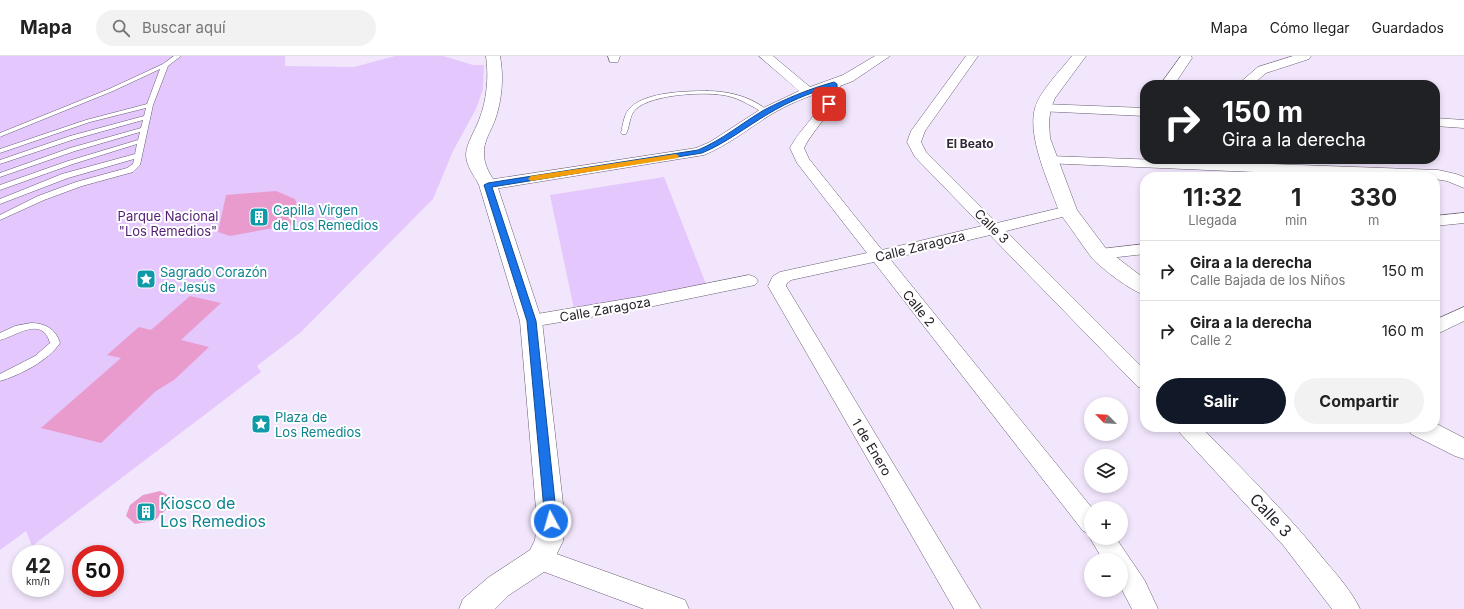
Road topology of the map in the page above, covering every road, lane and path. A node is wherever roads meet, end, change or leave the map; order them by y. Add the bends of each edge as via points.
1 (178, 56) edge
2 (493, 56) edge
3 (764, 56) edge
4 (884, 56) edge
5 (972, 56) edge
6 (1080, 56) edge
7 (1305, 56) edge
8 (1186, 58) dead end
9 (165, 65) junction
10 (1171, 80) edge
11 (1250, 80) edge
12 (834, 84) junction
13 (808, 92) junction
14 (150, 105) junction
15 (1043, 108) junction
16 (766, 112) junction
17 (1140, 112) edge
18 (147, 117) junction
19 (1440, 122) edge
20 (1464, 124) edge
21 (145, 129) junction
22 (624, 133) dead end
23 (0, 135) edge
24 (142, 141) junction
25 (0, 151) edge
26 (139, 155) junction
27 (1050, 160) junction
28 (0, 162) edge
29 (1140, 163) edge
30 (1153, 164) edge
31 (1360, 172) edge
32 (0, 175) edge
33 (1440, 175) edge
34 (1464, 183) edge
35 (488, 185) junction
36 (0, 188) edge
37 (0, 202) edge
38 (1068, 211) junction
39 (0, 218) edge
40 (1464, 218) edge
41 (1440, 220) edge
42 (994, 228) junction
43 (1140, 250) edge
44 (1100, 254) junction
45 (878, 256) junction
46 (749, 281) dead end
47 (1140, 285) edge
48 (776, 286) joint
49 (1464, 313) edge
50 (531, 321) junction
51 (1440, 325) edge
52 (0, 337) edge
53 (1140, 376) edge
54 (0, 378) edge
55 (1193, 432) edge
56 (1430, 432) edge
57 (1464, 449) edge
58 (1084, 515) edge
59 (540, 559) junction
60 (1128, 577) edge
61 (474, 609) edge
62 (676, 609) edge
63 (968, 609) edge
64 (1145, 609) edge
65 (1347, 609) edge

1 - 9 lane
2 - 35 main road via 495,74 491,106 475,154 477,165
3 - 13 street
4 - 12 street
5 - 42 street, Calle 3 via 918,130 914,142 920,154
6 - 15 main road via 1048,97
7 - 11 street via 1262,70
8 - 10 street
9 - 14 lane
9 - 23 lane
12 - 13 street
12 - 45 street, Calle 2 via 829,104 801,137 797,148 802,160
13 - 16 street
14 - 18 lane
14 - 25 lane via 88,121
15 - 17 street
15 - 27 main road via 1042,138
16 - 22 lane via 747,100 726,94 700,92 655,98 634,106 629,113
16 - 35 street via 715,145 699,152
18 - 21 lane
18 - 28 lane via 89,132
19 - 20 street
21 - 24 lane
21 - 32 lane via 84,145
24 - 26 lane
24 - 36 lane via 41,171
26 - 37 lane via 64,176
26 - 39 lane via 136,165 130,170 41,198
27 - 29 street
27 - 38 main road
30 - 31 street
33 - 34 street
35 - 50 main road
38 - 42 street, Calle Zaragoza
38 - 44 main road
40 - 41 street
42 - 45 street, Calle Zaragoza
42 - 53 street, Calle 3
43 - 44 street
44 - 47 main road
45 - 48 street, Calle Zaragoza via 786,276 779,280
45 - 58 street, Calle 2
46 - 50 street, Calle Zaragoza
48 - 63 street, 1 de Enero
49 - 51 street
50 - 59 main road via 551,521 549,541
52 - 54 lane via 33,325 45,327 55,342 52,348
55 - 65 street, Calle 3 via 1298,543
56 - 57 main road
59 - 61 main road via 499,586
59 - 62 street
60 - 64 street

